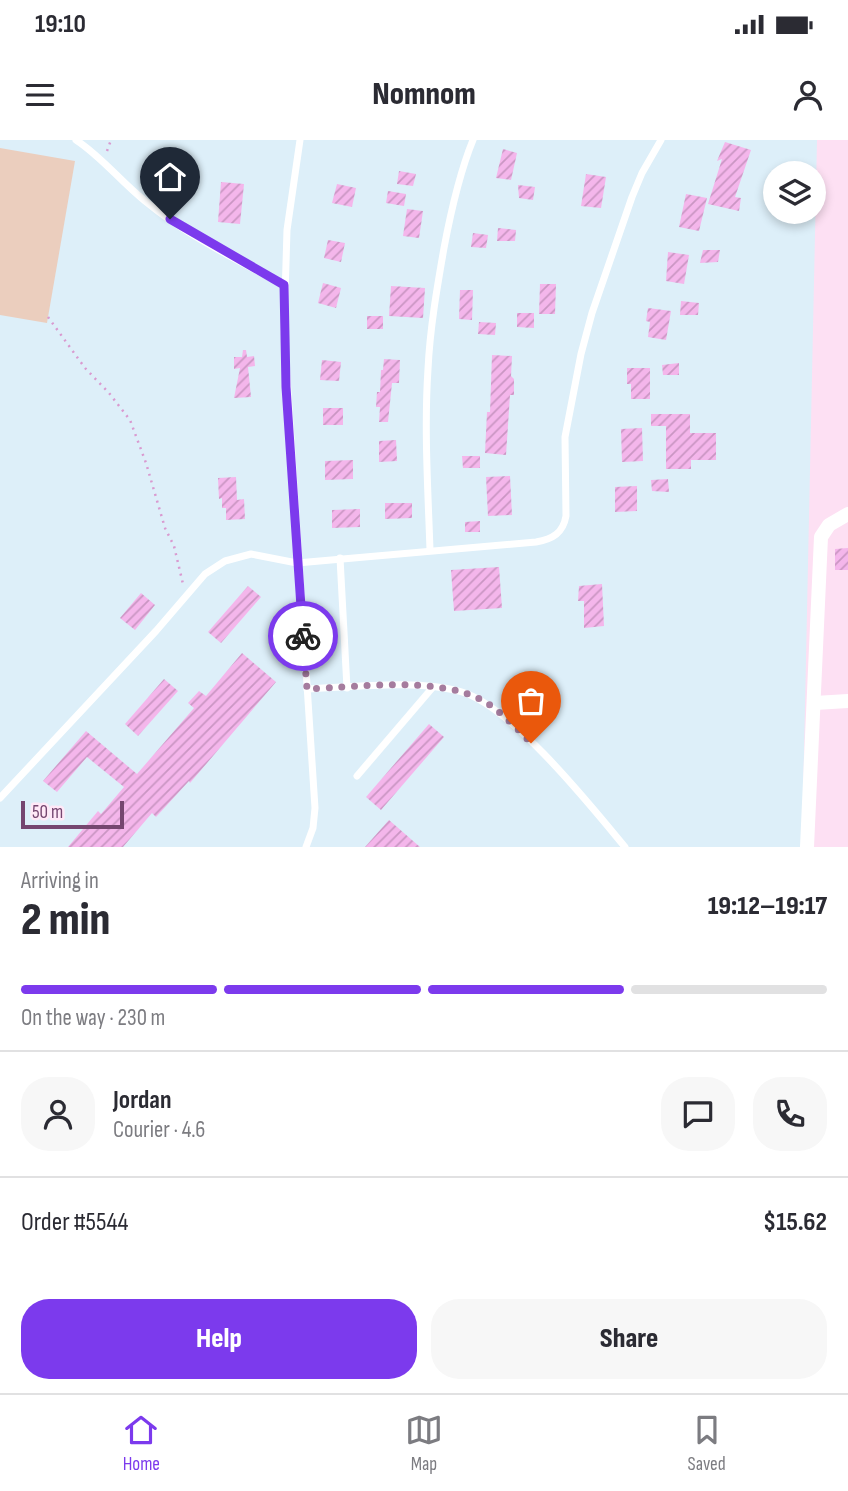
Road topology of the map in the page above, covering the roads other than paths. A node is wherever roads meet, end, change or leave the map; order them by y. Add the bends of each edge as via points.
1 (76, 140) edge
2 (300, 140) edge
3 (473, 140) edge
4 (661, 140) edge
5 (284, 285) junction
6 (848, 514) edge
7 (430, 550) junction
8 (340, 558) junction
9 (297, 563) junction
10 (433, 687) junction
11 (347, 688) junction
12 (307, 689) junction
13 (848, 701) edge
14 (815, 703) junction
15 (357, 776) dead end
16 (0, 798) edge
17 (306, 847) edge
18 (625, 847) edge
19 (807, 847) edge

1 - 5 lane via 170,219
2 - 5 lane
3 - 7 lane via 451,211 429,354
4 - 7 lane via 632,197 581,354 565,437 564,526 548,540
5 - 9 lane
6 - 14 street via 829,525 821,537
7 - 8 lane
8 - 9 lane
8 - 11 lane
9 - 12 lane
9 - 16 lane via 251,554 225,561 205,575
10 - 11 lane
10 - 15 lane
10 - 18 lane via 464,692 514,726 583,796
11 - 12 lane
12 - 17 lane via 315,808
13 - 14 street
14 - 19 street

